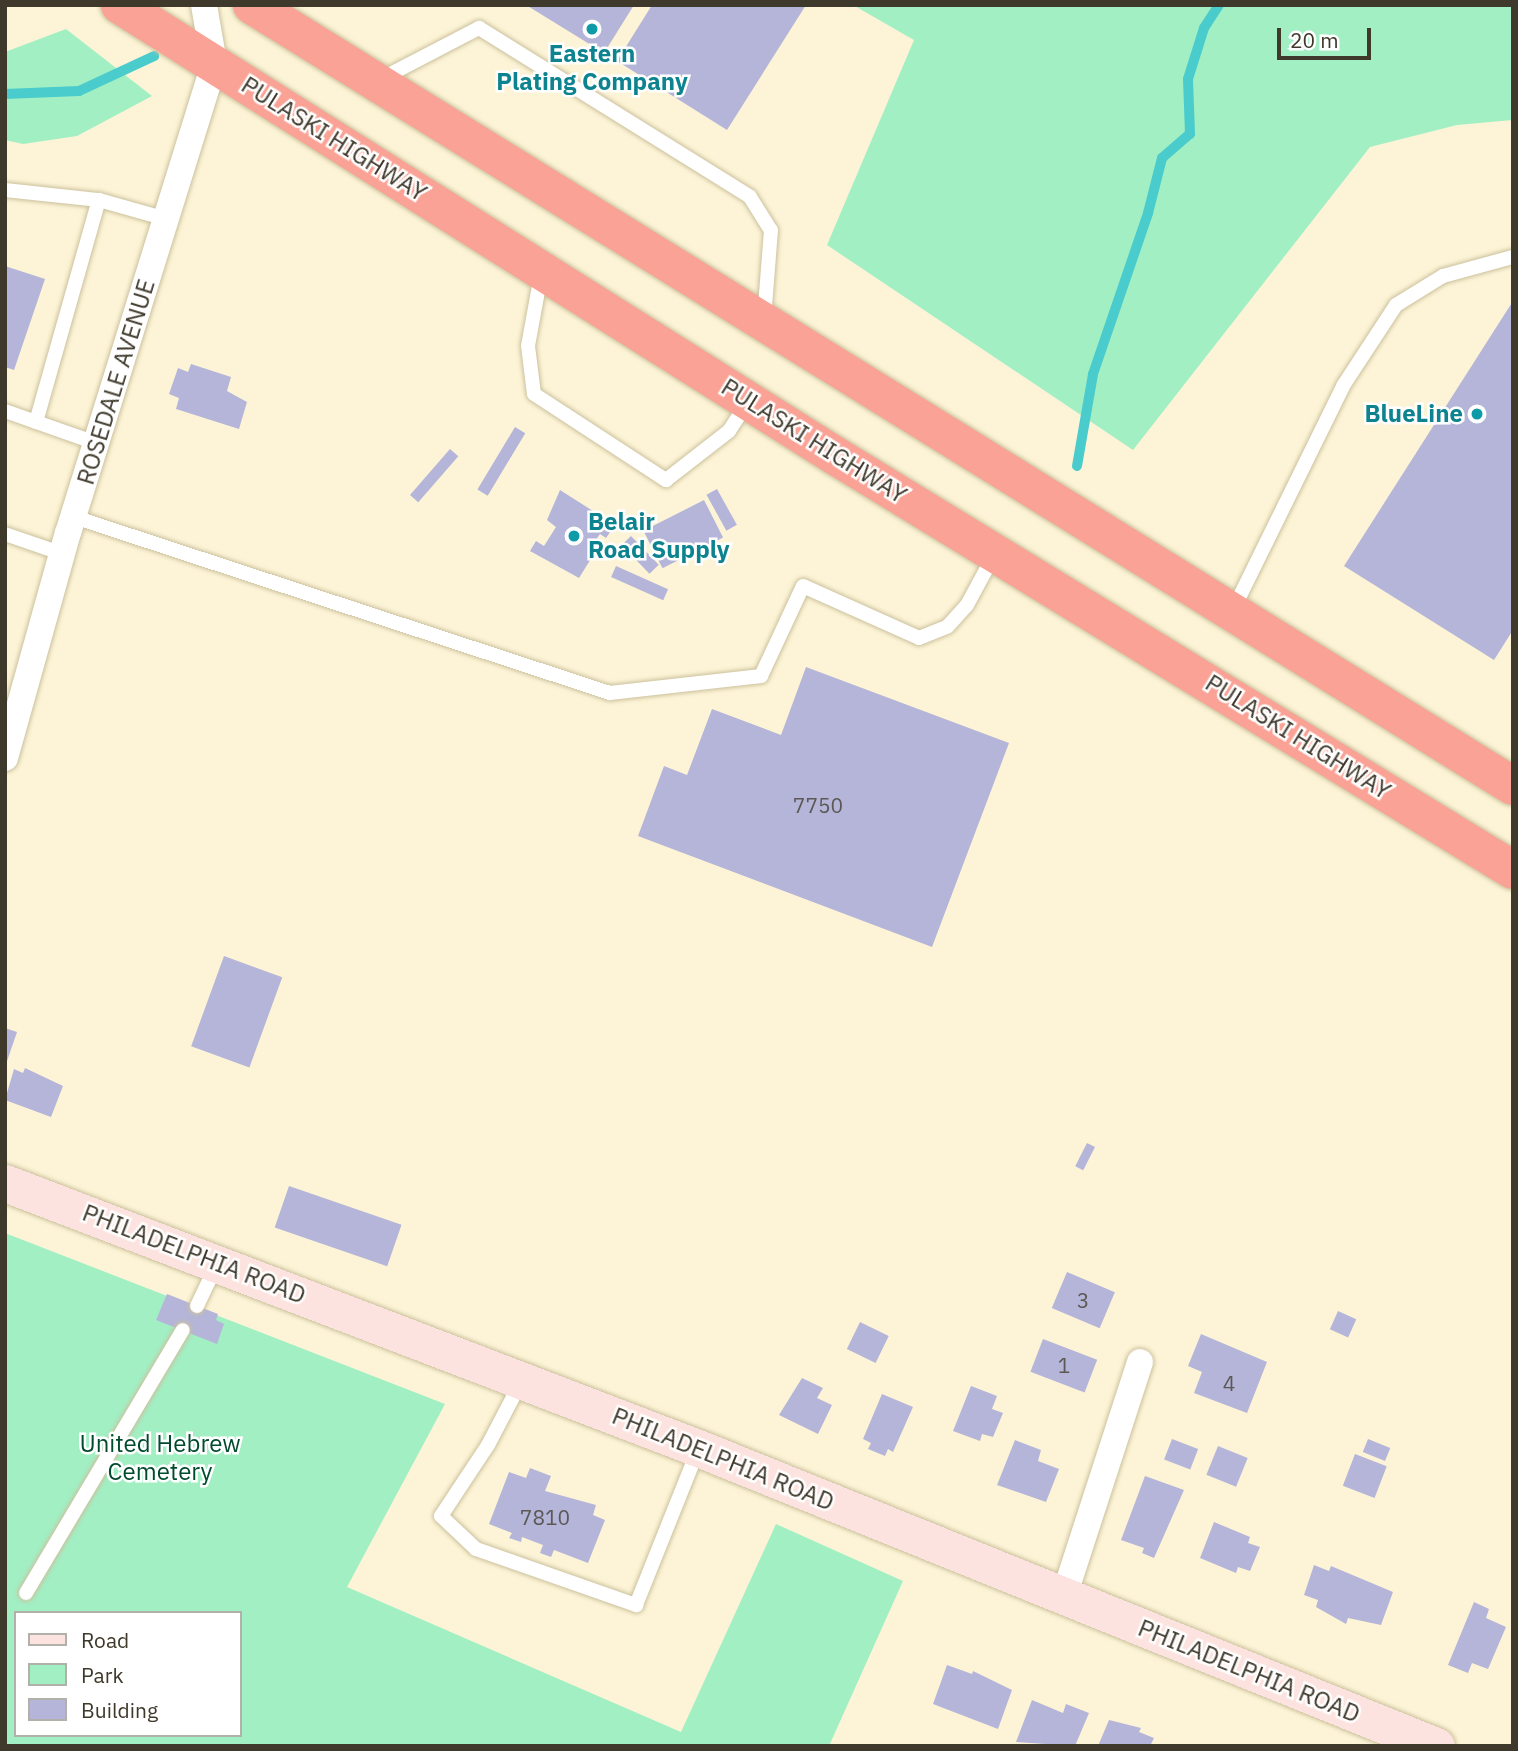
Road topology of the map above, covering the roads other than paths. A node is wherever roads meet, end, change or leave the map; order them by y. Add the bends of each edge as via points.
1 (120, 5) edge
2 (204, 5) edge
3 (252, 5) edge
4 (215, 63) junction
5 (376, 82) junction
6 (5, 190) edge
7 (99, 200) junction
8 (166, 219) junction
9 (1513, 257) edge
10 (542, 270) junction
11 (763, 323) junction
12 (749, 401) junction
13 (5, 411) edge
14 (36, 422) junction
15 (96, 443) junction
16 (74, 517) junction
17 (5, 534) edge
18 (995, 552) junction
19 (62, 554) junction
20 (1231, 614) junction
21 (5, 758) edge
22 (1513, 786) edge
23 (1513, 870) edge
24 (5, 1183) edge
25 (218, 1262) junction
26 (197, 1306) dead end
27 (183, 1330) dead end
28 (1140, 1362) dead end
29 (523, 1379) junction
30 (698, 1448) junction
31 (26, 1593) dead end
32 (1064, 1596) junction
33 (1416, 1742) edge

1 - 4 highway, PULASKI HIGHWAY
2 - 4 street, ROSEDALE AVENUE
3 - 5 highway
4 - 8 street, ROSEDALE AVENUE
4 - 10 highway, PULASKI HIGHWAY
5 - 11 highway
5 - 11 lane via 479,28 738,189 750,197 771,230
6 - 7 lane
7 - 8 lane
7 - 14 lane
8 - 15 street, ROSEDALE AVENUE
9 - 20 lane via 1443,276 1396,305 1343,386
10 - 12 highway, PULASKI HIGHWAY
10 - 12 lane via 528,346 534,394 666,480 729,431
11 - 20 highway
12 - 18 highway, PULASKI HIGHWAY
13 - 14 lane
14 - 15 lane
15 - 16 street, ROSEDALE AVENUE
16 - 18 lane via 610,693 761,676 803,586 919,638 948,626 967,605
16 - 19 street, ROSEDALE AVENUE
17 - 19 lane
18 - 23 highway, PULASKI HIGHWAY
19 - 21 street, ROSEDALE AVENUE
20 - 22 highway
24 - 25 main road, PHILADELPHIA ROAD
25 - 26 lane
25 - 29 main road, PHILADELPHIA ROAD
27 - 31 lane
28 - 32 street
29 - 30 main road, PHILADELPHIA ROAD
29 - 30 lane via 488,1445 441,1516 476,1549 636,1605
30 - 32 main road, PHILADELPHIA ROAD
32 - 33 main road, PHILADELPHIA ROAD

